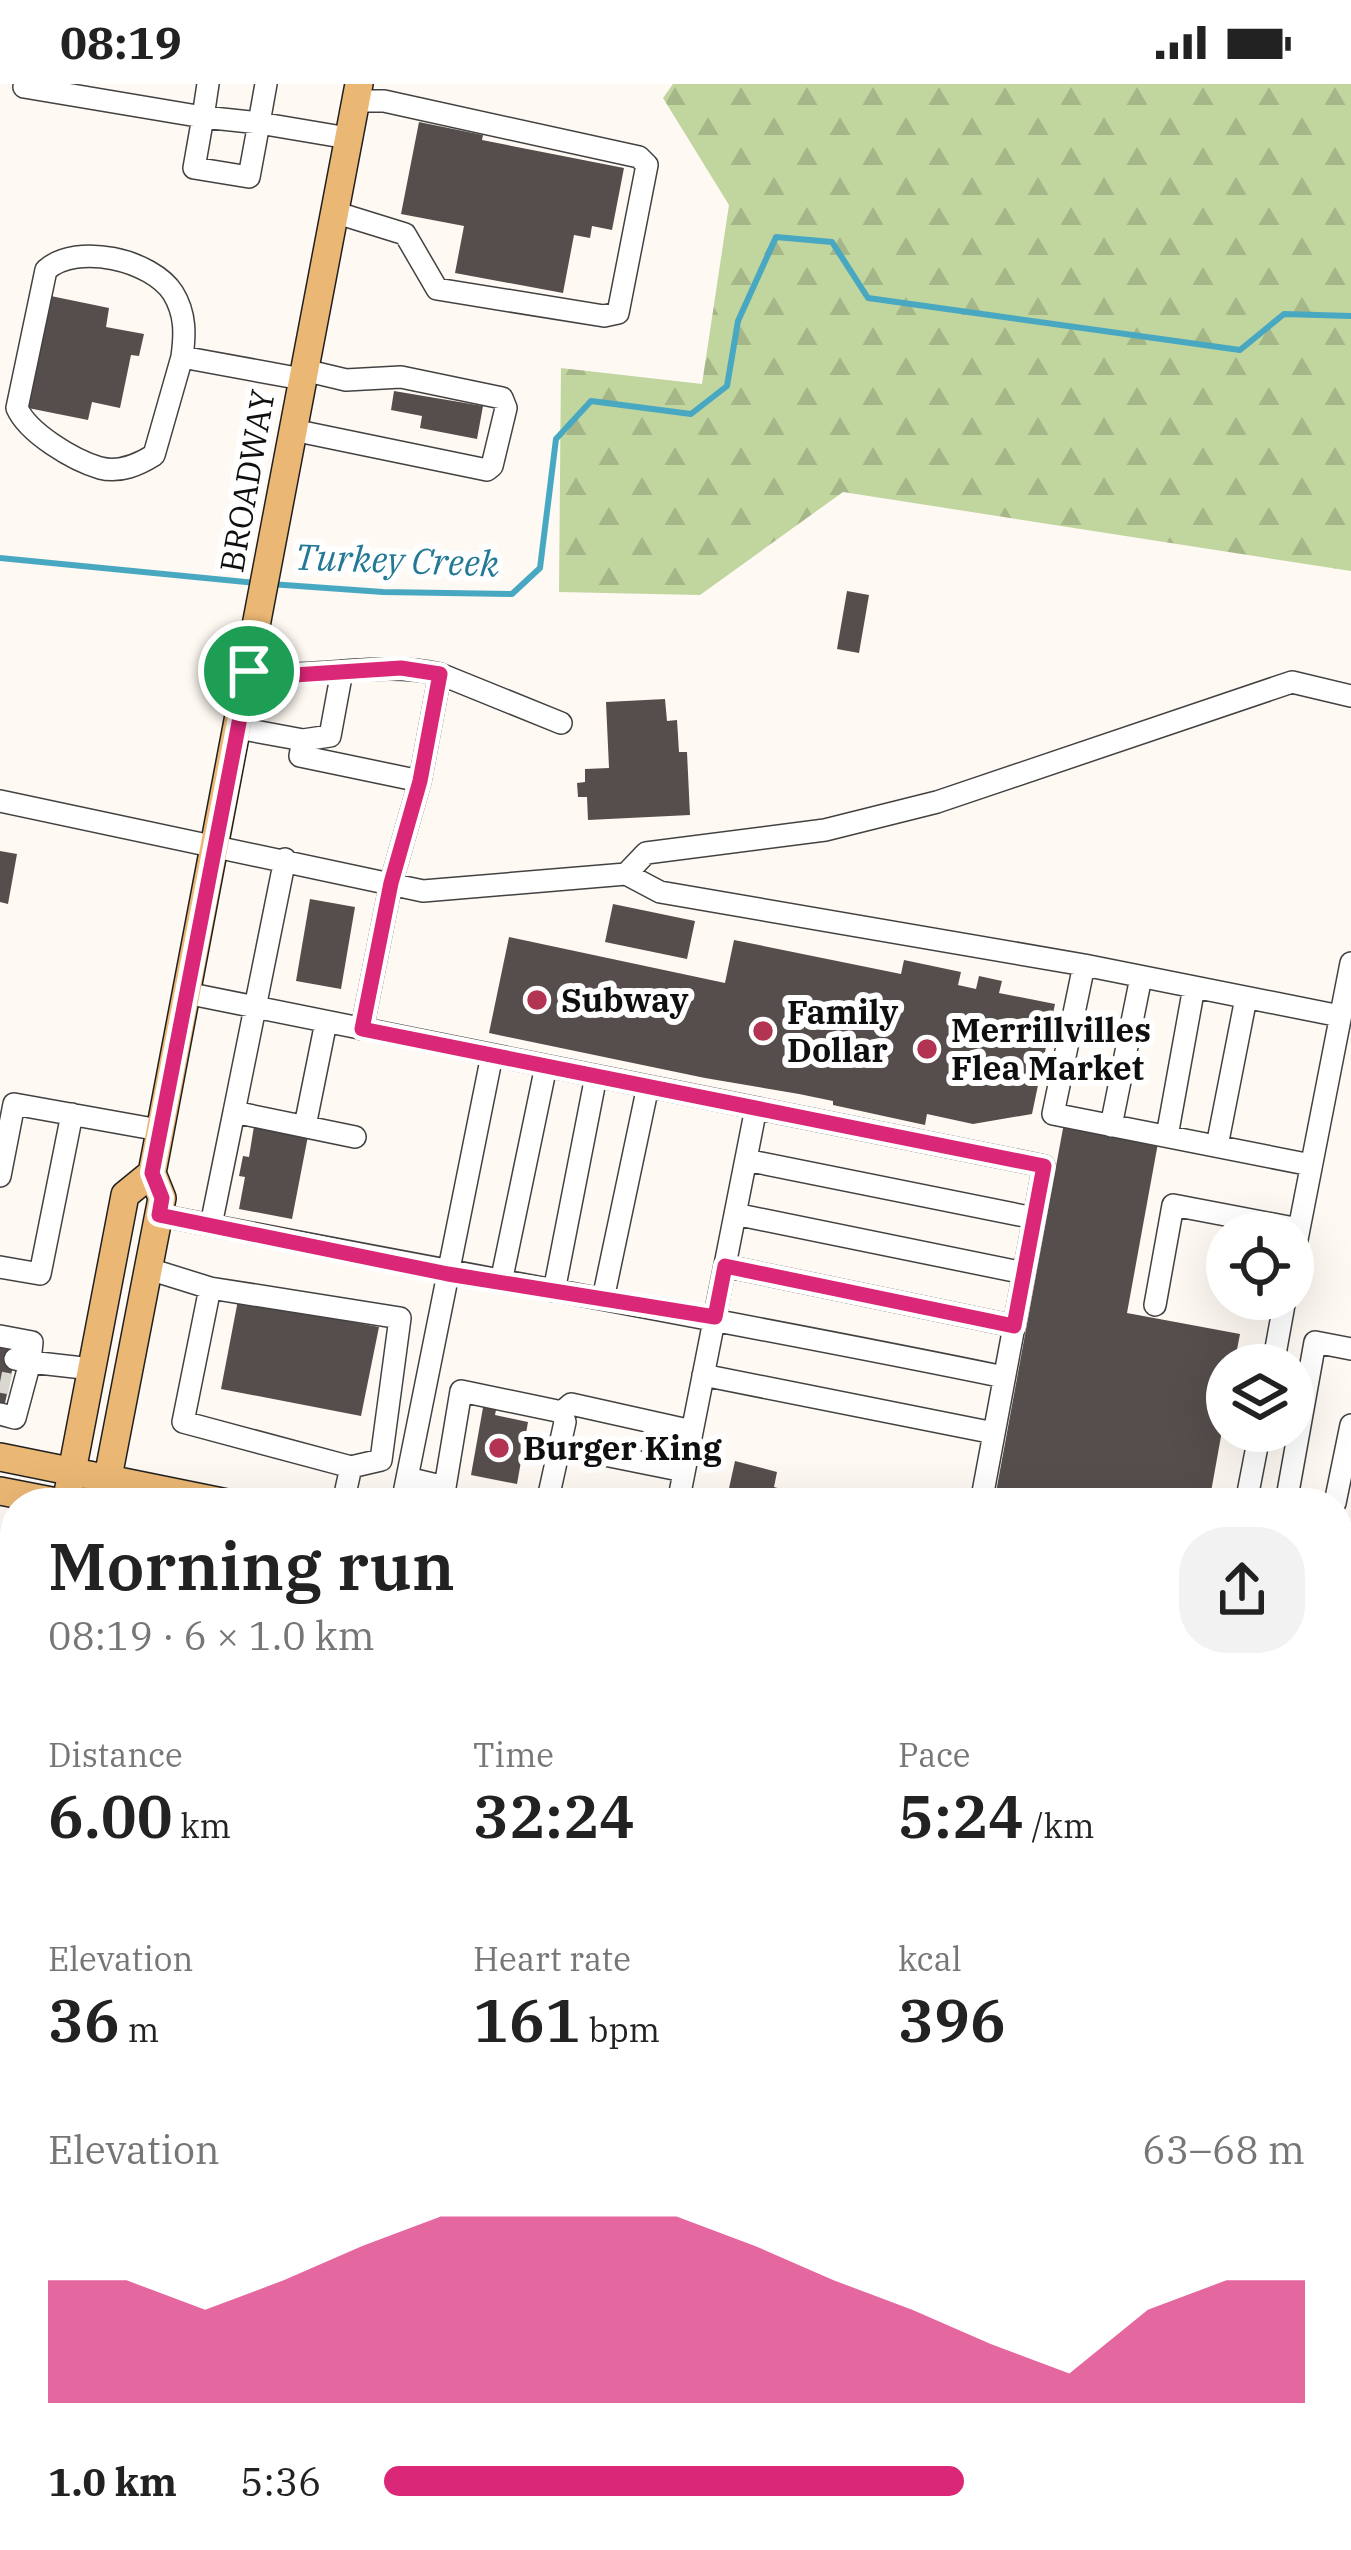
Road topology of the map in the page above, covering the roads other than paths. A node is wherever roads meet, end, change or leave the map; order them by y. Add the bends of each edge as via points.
1 (25, 84) edge
2 (208, 84) edge
3 (266, 84) edge
4 (357, 93) edge
5 (203, 117) junction
6 (259, 123) junction
7 (348, 138) junction
8 (334, 212) junction
9 (182, 357) junction
10 (303, 375) junction
11 (292, 430) junction
12 (251, 658) junction
13 (342, 671) junction
14 (440, 674) junction
15 (1351, 695) edge
16 (561, 722) dead end
17 (238, 728) junction
18 (303, 740) junction
19 (420, 781) junction
20 (0, 801) edge
21 (215, 844) junction
22 (285, 859) junction
23 (626, 874) junction
24 (391, 883) junction
25 (1351, 963) edge
26 (1084, 965) junction
27 (1141, 977) junction
28 (1194, 987) junction
29 (186, 993) junction
30 (1246, 998) junction
31 (254, 1007) junction
32 (1340, 1016) junction
33 (326, 1022) junction
34 (362, 1029) junction
35 (492, 1055) junction
36 (545, 1066) junction
37 (596, 1076) junction
38 (648, 1086) junction
39 (756, 1108) junction
40 (234, 1112) junction
41 (72, 1114) junction
42 (305, 1126) junction
43 (1111, 1126) junction
44 (159, 1130) junction
45 (355, 1136) dead end
46 (1167, 1136) junction
47 (1217, 1146) junction
48 (746, 1160) junction
49 (1311, 1165) junction
50 (152, 1173) junction
51 (0, 1176) edge
52 (1210, 1212) edge
53 (1302, 1212) edge
54 (735, 1214) junction
55 (159, 1215) junction
56 (1034, 1218) junction
57 (211, 1226) junction
58 (725, 1266) junction
59 (0, 1267) edge
60 (149, 1269) junction
61 (1024, 1273) junction
62 (448, 1274) junction
63 (501, 1282) junction
64 (210, 1288) junction
65 (554, 1291) junction
66 (604, 1299) junction
67 (1155, 1305) dead end
68 (715, 1317) junction
69 (1014, 1326) junction
70 (0, 1336) edge
71 (1351, 1349) edge
72 (22, 1361) junction
73 (92, 1369) junction
74 (704, 1375) junction
75 (428, 1377) junction
76 (1004, 1377) junction
77 (461, 1391) junction
78 (562, 1412) junction
79 (0, 1414) edge
80 (1351, 1425) edge
81 (692, 1431) junction
82 (994, 1433) junction
83 (560, 1446) junction
84 (1256, 1452) edge
85 (0, 1456) edge
86 (351, 1467) junction
87 (684, 1471) junction
88 (72, 1472) junction
89 (407, 1478) junction
90 (68, 1488) edge
91 (101, 1488) edge
92 (107, 1488) edge
93 (346, 1488) edge
94 (405, 1488) edge
95 (550, 1488) edge
96 (681, 1488) edge
97 (983, 1488) edge
98 (1249, 1488) edge
99 (1289, 1488) edge
100 (1338, 1488) edge

1 - 5 street
2 - 5 street
3 - 6 street
4 - 7 main road, BROADWAY
4 - 8 street via 639,157 647,165 618,314 437,290 405,234
5 - 6 street
5 - 6 street via 194,168 249,177
6 - 7 street
7 - 8 main road, BROADWAY
8 - 10 main road, BROADWAY
9 - 9 street via 154,455 134,468 102,468 62,448 17,408 46,270 57,260 76,256 154,272 174,294 185,325
9 - 10 street
10 - 11 main road, BROADWAY
10 - 11 street via 400,377 502,398 506,408 492,466 482,469
11 - 12 main road, BROADWAY
12 - 13 street via 274,675
12 - 17 main road, BROADWAY
13 - 14 street
13 - 18 street via 329,736
14 - 16 street
14 - 19 street
15 - 23 street via 1292,682 938,802 825,830 646,853
17 - 18 street
17 - 21 main road, BROADWAY
18 - 19 street via 300,757
19 - 24 street
20 - 21 street
21 - 22 street
21 - 29 main road, BROADWAY
22 - 24 street
22 - 31 street
23 - 24 street via 423,890
23 - 26 street via 660,892
24 - 34 street
25 - 32 street
26 - 27 street
26 - 43 street via 1053,1114
27 - 28 street
27 - 43 street
28 - 30 street
28 - 46 street
29 - 31 street
29 - 44 main road, BROADWAY
30 - 32 street
30 - 47 street
31 - 33 street
31 - 40 street
32 - 49 street
33 - 34 street
33 - 42 street
34 - 35 street
35 - 36 street
35 - 62 street
36 - 37 street
36 - 63 street
37 - 38 street
37 - 65 street
38 - 39 street
38 - 66 street
39 - 48 street
39 - 56 street via 1044,1166
40 - 42 street
40 - 57 street
41 - 44 street
41 - 51 street via 14,1104
41 - 59 street via 40,1274
42 - 45 street
43 - 46 street
44 - 50 main road, BROADWAY
46 - 47 street
47 - 49 street
48 - 54 street
48 - 56 street
49 - 53 street
50 - 55 main road, BROADWAY
50 - 73 main road, BROADWAY via 124,1195
52 - 67 street via 1173,1205
54 - 58 street
54 - 61 street
55 - 57 street
55 - 60 main road, BROADWAY
56 - 61 street
57 - 62 street
58 - 68 street
58 - 69 street
60 - 64 street
60 - 92 main road, BROADWAY
61 - 69 street
62 - 63 street
62 - 75 street
63 - 65 street
64 - 86 street via 184,1422
64 - 86 street via 400,1318 381,1460
65 - 66 street
66 - 68 street
68 - 74 street
68 - 76 street
69 - 76 street
70 - 72 street via 32,1342
71 - 99 street via 1315,1342
72 - 73 street
72 - 79 street via 15,1418
73 - 88 main road, BROADWAY
74 - 81 street
74 - 82 street
75 - 77 street
75 - 89 street
76 - 82 street
77 - 78 street
77 - 89 street via 446,1486
78 - 81 street via 571,1404
78 - 83 street
80 - 100 street
81 - 87 street
82 - 97 street
83 - 87 street
83 - 95 street
84 - 98 street
85 - 88 main road
86 - 93 street
87 - 96 street
88 - 90 main road, BROADWAY
88 - 91 main road
89 - 94 street

